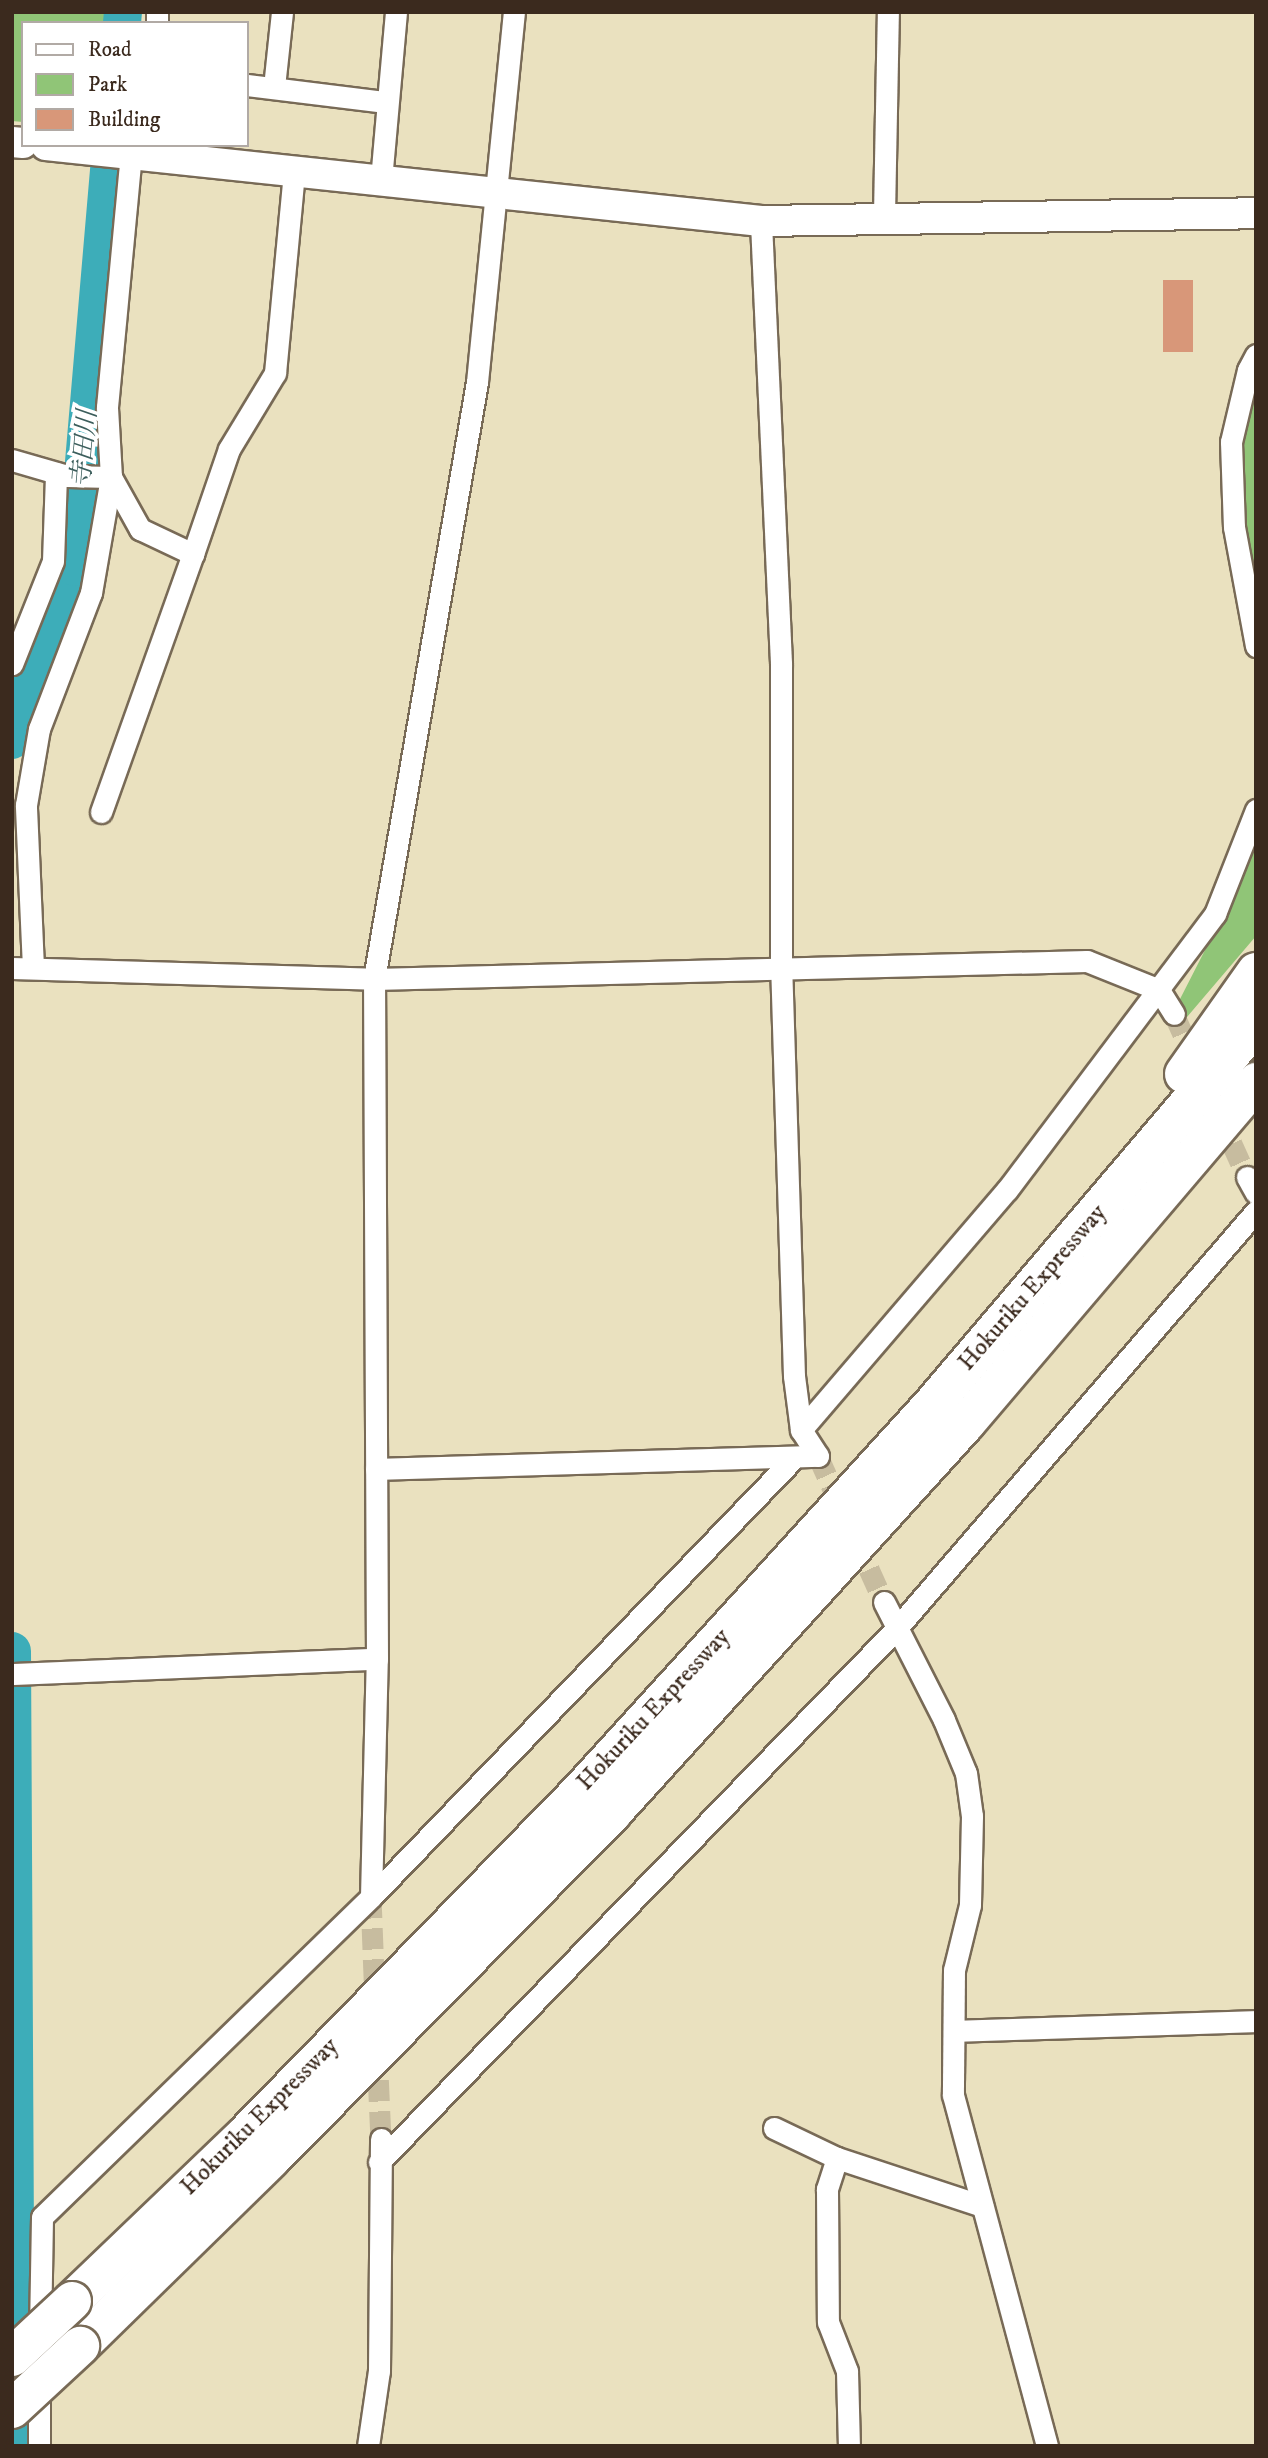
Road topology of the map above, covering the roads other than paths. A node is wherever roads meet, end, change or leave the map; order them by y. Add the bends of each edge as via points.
1 (282, 12) edge
2 (396, 12) edge
3 (514, 12) edge
4 (888, 12) edge
5 (248, 85) edge
6 (274, 87) junction
7 (386, 102) junction
8 (65, 147) edge
9 (131, 154) junction
10 (294, 171) junction
11 (381, 180) junction
12 (497, 193) junction
13 (1256, 213) edge
14 (884, 215) junction
15 (761, 220) junction
16 (1256, 355) edge
17 (12, 460) edge
18 (56, 473) junction
19 (111, 477) junction
20 (193, 554) junction
21 (1256, 646) edge
22 (12, 664) edge
23 (1256, 810) edge
24 (102, 812) dead end
25 (23, 968) edge
26 (781, 968) junction
27 (1256, 972) edge
28 (374, 979) junction
29 (1159, 990) junction
30 (1174, 1014) tunnel mouth
31 (1256, 1025) edge
32 (1256, 1082) edge
33 (1256, 1094) edge
34 (1152, 1207) junction
35 (1256, 1210) edge
36 (1247, 1231) edge
37 (933, 1404) junction
38 (801, 1430) junction
39 (792, 1460) junction
40 (376, 1469) junction
41 (884, 1602) tunnel mouth
42 (896, 1629) junction
43 (377, 1659) junction
44 (12, 1674) edge
45 (371, 1897) junction
46 (1256, 2021) edge
47 (954, 2031) junction
48 (774, 2128) dead end
49 (381, 2139) tunnel mouth
50 (837, 2158) junction
51 (379, 2162) junction
52 (982, 2206) junction
53 (12, 2357) edge
54 (12, 2409) edge
55 (39, 2446) edge
56 (368, 2446) edge
57 (849, 2446) edge
58 (1047, 2446) edge

1 - 6 street
2 - 7 street
3 - 12 street
4 - 14 street
5 - 6 street
6 - 7 street
7 - 11 street
8 - 9 street
9 - 10 street
9 - 19 street via 107,407
10 - 11 street
10 - 20 street via 275,373 229,449
11 - 12 street
12 - 15 street
12 - 28 street via 477,382
13 - 14 street
14 - 15 street
15 - 26 street via 781,663
16 - 21 street via 1248,370 1231,442 1234,527
17 - 18 street
18 - 19 street
18 - 22 street via 53,561
19 - 20 street via 140,529
19 - 25 street via 90,593 39,729 26,805
20 - 24 street
23 - 29 street via 1215,914
25 - 28 street
26 - 28 street
26 - 29 street via 1087,961
26 - 38 street via 794,1376
27 - 37 highway
28 - 40 street
29 - 30 street
29 - 38 street via 1007,1190
31 - 37 highway, Hokuriku Expressway
32 - 34 highway, Hokuriku Expressway
33 - 34 highway
34 - 54 highway, Hokuriku Expressway, bridge via 965,1423 612,1812 270,2160
35 - 36 street
36 - 42 street
37 - 53 highway, Hokuriku Expressway, bridge via 588,1783 245,2135
38 - 39 street via 818,1456
39 - 40 street
39 - 45 street
40 - 43 street
41 - 42 street
42 - 47 street via 966,1773 970,1905 954,1970
42 - 51 street
43 - 44 street
43 - 45 street
45 - 55 street via 42,2217
46 - 47 street
47 - 52 street via 953,2095
48 - 50 street
49 - 51 street
50 - 52 street
50 - 57 street via 827,2189 827,2310 847,2371
51 - 56 street via 379,2371
52 - 58 street

